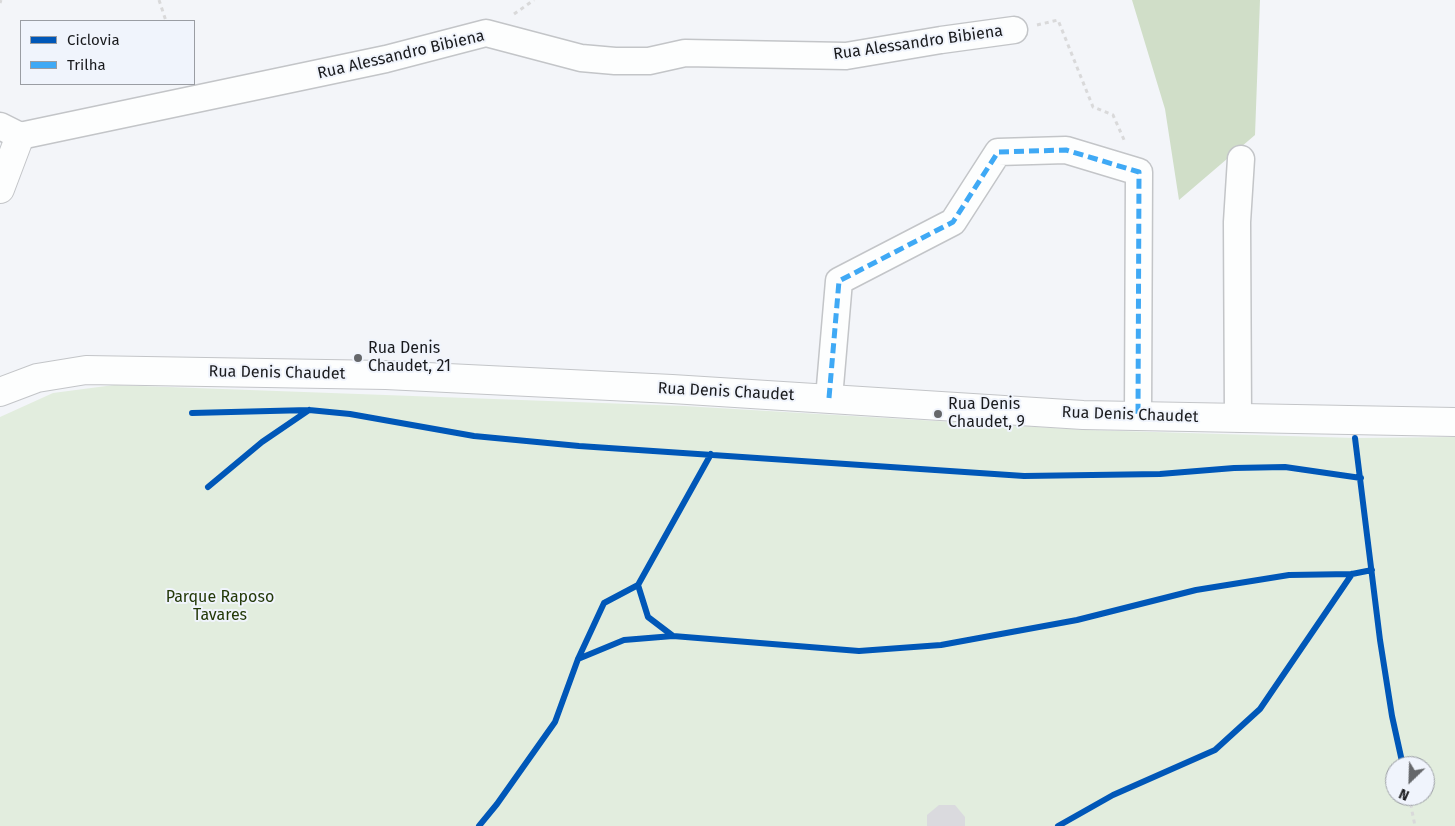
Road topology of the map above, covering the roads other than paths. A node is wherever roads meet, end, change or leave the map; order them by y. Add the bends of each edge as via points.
1 (1014, 30) road end
2 (10, 131) edge
3 (1241, 159) dead end
4 (0, 189) edge
5 (0, 392) edge
6 (829, 398) junction
7 (1138, 416) junction
8 (1238, 418) junction
9 (1455, 422) edge

1 - 2 street, Rua Alessandro Bibiena via 846,56 685,53 649,61 581,58 486,33 386,58
2 - 4 street
3 - 8 street via 1237,222
5 - 6 street, Rua Denis Chaudet via 38,378 86,370 157,370 386,375
6 - 7 street, Rua Denis Chaudet
6 - 7 street via 838,281 953,222 998,152 1066,150 1139,172
7 - 8 street, Rua Denis Chaudet
8 - 9 street, Rua Denis Chaudet

